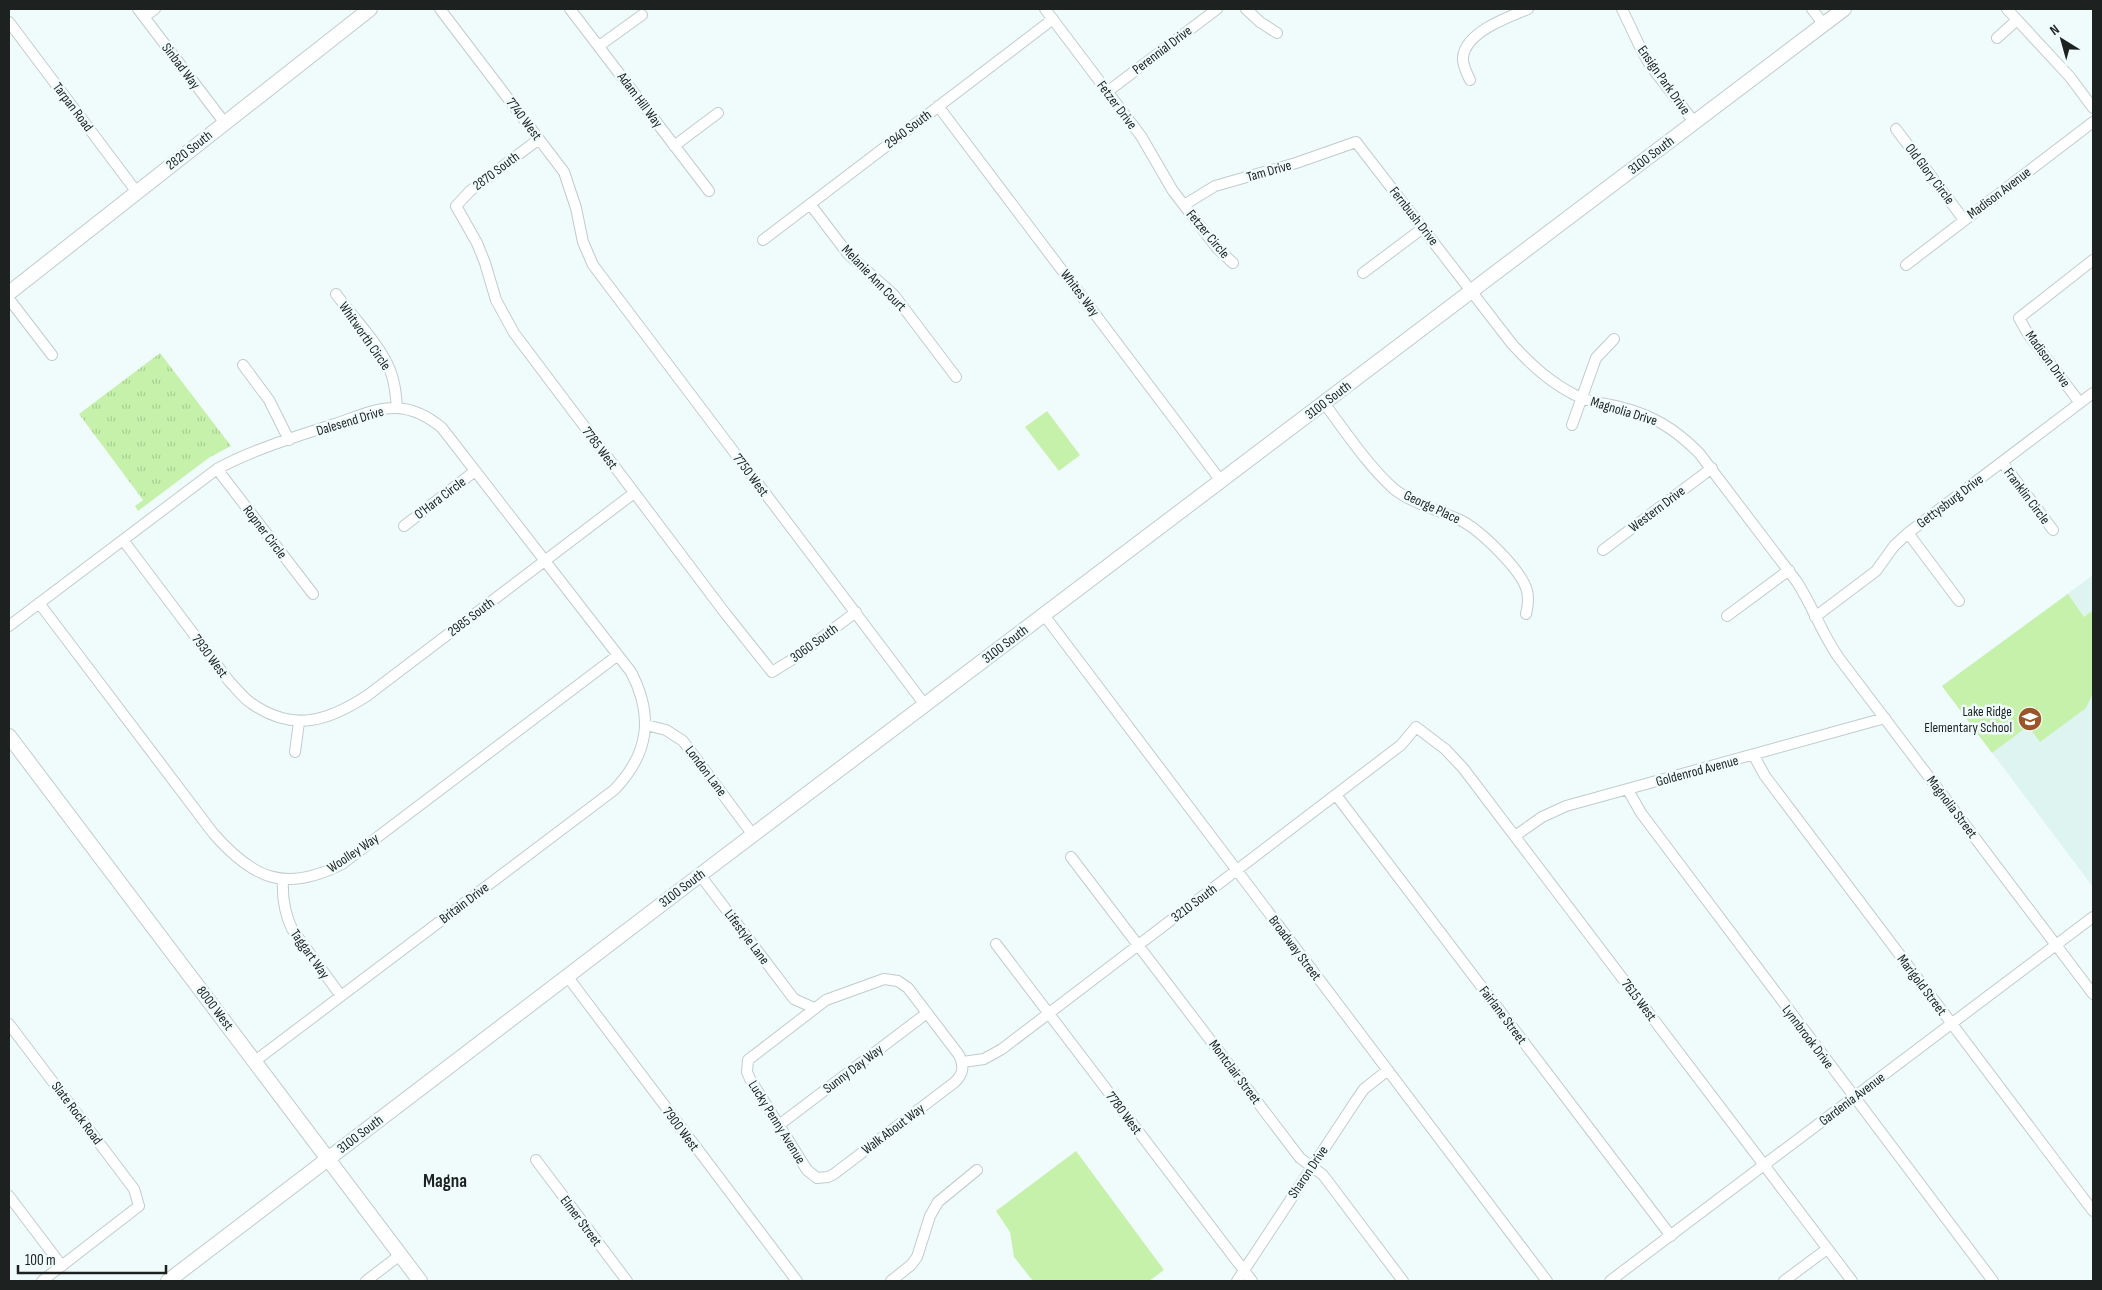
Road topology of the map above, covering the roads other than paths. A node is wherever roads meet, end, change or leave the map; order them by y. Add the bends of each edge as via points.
1 (155, 9) edge
2 (370, 9) edge
3 (440, 9) edge
4 (570, 9) edge
5 (1045, 9) edge
6 (1217, 9) edge
7 (1246, 9) edge
8 (1528, 9) edge
9 (1622, 9) edge
10 (1812, 9) edge
11 (1844, 9) edge
12 (2006, 9) edge
13 (141, 13) edge
14 (642, 15) dead end
15 (1053, 19) junction
16 (2017, 20) junction
17 (9, 22) edge
18 (1824, 25) junction
19 (1277, 33) dead end
20 (1997, 38) dead end
21 (599, 46) junction
22 (1470, 80) dead end
23 (1107, 92) junction
24 (938, 106) junction
25 (2093, 108) edge
26 (718, 113) dead end
27 (224, 122) junction
28 (1694, 122) junction
29 (2093, 122) edge
30 (1896, 129) dead end
31 (539, 139) junction
32 (1356, 142) joint
33 (674, 146) junction
34 (136, 191) junction
35 (709, 192) dead end
36 (810, 204) junction
37 (1184, 205) junction
38 (456, 206) joint
39 (1964, 220) junction
40 (1423, 228) junction
41 (763, 240) dead end
42 (583, 242) joint
43 (2093, 260) edge
44 (1233, 263) dead end
45 (1906, 264) dead end
46 (1363, 273) dead end
47 (1472, 290) junction
48 (9, 293) edge
49 (336, 294) dead end
50 (9, 299) edge
51 (1614, 339) dead end
52 (52, 355) dead end
53 (243, 365) dead end
54 (956, 377) dead end
55 (2093, 393) edge
56 (1581, 398) junction
57 (1324, 403) junction
58 (2080, 403) junction
59 (397, 408) junction
60 (1572, 425) dead end
61 (289, 440) junction
62 (2002, 462) junction
63 (1712, 468) junction
64 (217, 469) junction
65 (475, 471) junction
66 (1221, 481) junction
67 (634, 493) junction
68 (404, 526) dead end
69 (2053, 530) dead end
70 (1908, 533) junction
71 (123, 540) junction
72 (1603, 550) dead end
73 (544, 562) junction
74 (1789, 570) junction
75 (313, 594) dead end
76 (1959, 601) dead end
77 (39, 603) junction
78 (856, 612) junction
79 (1526, 614) dead end
80 (1044, 615) junction
81 (1727, 616) dead end
82 (1815, 617) junction
83 (9, 626) edge
84 (618, 655) junction
85 (772, 672) joint
86 (925, 705) junction
87 (1885, 718) junction
88 (298, 722) junction
89 (646, 725) junction
90 (1416, 728) joint
91 (9, 736) edge
92 (295, 752) dead end
93 (1754, 756) junction
94 (1628, 790) junction
95 (1336, 795) junction
96 (753, 835) junction
97 (1515, 836) junction
98 (1071, 857) dead end
99 (1236, 871) junction
100 (700, 875) junction
101 (283, 879) junction
102 (2093, 917) edge
103 (996, 944) dead end
104 (1139, 945) junction
105 (2056, 945) junction
106 (567, 976) junction
107 (2093, 994) edge
108 (341, 996) junction
109 (794, 999) junction
110 (814, 1008) junction
111 (927, 1013) junction
112 (1049, 1014) junction
113 (794, 1023) junction
114 (9, 1024) edge
115 (1952, 1024) junction
116 (256, 1061) junction
117 (963, 1066) junction
118 (1388, 1070) junction
119 (1854, 1097) junction
120 (779, 1125) junction
121 (328, 1158) junction
122 (536, 1160) dead end
123 (1764, 1165) junction
124 (1312, 1167) junction
125 (977, 1170) dead end
126 (817, 1178) joint
127 (9, 1196) edge
128 (2093, 1211) edge
129 (1671, 1236) junction
130 (1827, 1248) junction
131 (400, 1255) junction
132 (62, 1266) junction
133 (1244, 1270) junction
134 (42, 1281) edge
135 (168, 1281) edge
136 (366, 1281) edge
137 (420, 1281) edge
138 (627, 1281) edge
139 (797, 1281) edge
140 (891, 1281) edge
141 (1237, 1281) edge
142 (1252, 1281) edge
143 (1403, 1281) edge
144 (1547, 1281) edge
145 (1610, 1281) edge
146 (1784, 1281) edge
147 (1852, 1281) edge
148 (1993, 1281) edge

1 - 13 street
2 - 27 street, 2820 South
3 - 31 street, 7740 West
4 - 21 street, Adam Hill Way
5 - 15 street, Fetzer Drive
6 - 23 street, Perennial Drive
7 - 19 street
8 - 22 street via 1489,26 1472,41 1463,57
9 - 28 street, Ensign Park Drive via 1650,65
10 - 18 street
11 - 18 street, 3100 South
12 - 16 street
13 - 27 street, Sinbad Way
14 - 21 street
15 - 23 street, Fetzer Drive
15 - 24 street, 2940 South
16 - 20 street
16 - 25 street via 2070,77
17 - 34 street, Tarpan Road
18 - 28 street, 3100 South
21 - 33 street, Adam Hill Way
23 - 37 street, Fetzer Drive via 1141,136 1164,178
24 - 36 street, 2940 South
24 - 66 street, Whites Way
26 - 33 street
27 - 34 street, 2820 South
28 - 47 street, 3100 South
29 - 39 street, Madison Avenue
30 - 39 street, Old Glory Circle
31 - 38 street, 2870 South via 470,191
31 - 42 street, 7740 West via 564,172
32 - 37 street, Tam Drive via 1215,186
32 - 40 street, Fernbush Drive
33 - 35 street, Adam Hill Way
34 - 48 street, 2820 South
36 - 41 street, 2940 South
36 - 54 street, Melanie Ann Court via 848,254 894,295
37 - 44 street, Fetzer Circle via 1217,248
38 - 67 street, 7785 West via 477,243 496,300 514,333
39 - 45 street, Madison Avenue
40 - 46 street
40 - 47 street, Fernbush Drive
42 - 78 street, 7750 West via 592,266
43 - 58 street, Madison Drive via 2019,318
47 - 56 street, Magnolia Drive via 1512,344 1536,369
47 - 57 street, 3100 South
49 - 59 street, Whitworth Circle via 390,369
50 - 52 street
51 - 56 street via 1596,358
53 - 61 street via 269,400
55 - 58 street, Gettysburg Drive
56 - 60 street
56 - 63 street, Magnolia Drive via 1632,410 1669,426
57 - 66 street, 3100 South
57 - 79 street, George Place via 1395,490 1417,503 1462,521 1492,544 1527,589
58 - 62 street, Gettysburg Drive
59 - 61 street, Dalesend Drive via 373,412
59 - 65 street, Dalesend Drive via 434,421
61 - 64 street, Dalesend Drive
62 - 69 street, Franklin Circle
62 - 70 street, Gettysburg Drive
63 - 72 street, Western Drive
63 - 74 street, Magnolia Drive
64 - 71 street, Dalesend Drive
64 - 75 street, Ropner Circle
65 - 68 street, O'Hara Circle
65 - 73 street, Dalesend Drive
66 - 80 street, 3100 South
67 - 73 street, 2985 South
67 - 85 street, 7785 West
70 - 76 street
70 - 82 street, Gettysburg Drive via 1876,571
71 - 77 street, Dalesend Drive
71 - 88 street, 7930 West via 229,681 249,702 267,714
73 - 84 street, Dalesend Drive
73 - 88 street, 2985 South via 347,709
74 - 81 street
74 - 82 street, Magnolia Drive
77 - 83 street, Dalesend Drive
77 - 101 street, Woolley Way via 213,833 231,853 254,870
78 - 85 street, 3060 South
78 - 86 street, 7750 West
80 - 86 street, 3100 South
80 - 99 street, Broadway Street
82 - 87 street, Magnolia Street via 1829,644
84 - 89 street, Dalesend Drive via 639,688
84 - 101 street, Woolley Way via 342,864 306,877
86 - 96 street, 3100 South
87 - 93 street, Goldenrod Avenue
87 - 105 street, Magnolia Street
88 - 92 street
89 - 96 street, London Lane via 666,730 683,741
89 - 108 street, Britain Drive via 637,760 614,790
90 - 95 street, 3210 South via 1401,745
90 - 97 street, 7615 West via 1455,758
91 - 116 street, 8000 West
93 - 94 street, Goldenrod Avenue
93 - 115 street, Marigold Street via 1765,776
94 - 97 street, Goldenrod Avenue via 1553,810
94 - 119 street, Lynnbrook Drive via 1641,814
95 - 99 street, 3210 South
95 - 129 street, Fairlane Street
96 - 100 street, 3100 South
97 - 123 street, 7615 West
98 - 104 street, Montclair Street
99 - 104 street, 3210 South
99 - 118 street, Broadway Street
100 - 106 street, 3100 South
100 - 109 street, Lifestyle Lane
101 - 108 street, Taggart Way via 286,917
102 - 105 street, Gardenia Avenue
103 - 112 street, 7780 West
104 - 112 street, 3210 South
104 - 124 street, Montclair Street via 1300,1158
105 - 107 street, Magnolia Street
105 - 115 street, Gardenia Avenue
106 - 121 street, 3100 South
106 - 139 street, 7900 West
108 - 116 street, Britain Drive
109 - 110 street, Lifestyle Lane
109 - 113 street
110 - 111 street via 826,1000 884,979 894,979 908,988
110 - 113 street
111 - 117 street
111 - 120 street, Sunny Day Way
112 - 117 street, 3210 South via 1002,1049
112 - 133 street, 7780 West
113 - 120 street, Lucky Penny Avenue via 755,1053 746,1067
114 - 132 street, Slate Rock Road via 134,1188 138,1206
115 - 119 street, Gardenia Avenue
115 - 128 street, Marigold Street
116 - 121 street, 8000 West
117 - 126 street, Walk About Way via 955,1082 834,1174
118 - 124 street, Sharon Drive via 1364,1089
118 - 144 street, Broadway Street
119 - 123 street, Gardenia Avenue
119 - 148 street, Lynnbrook Drive
120 - 126 street, Lucky Penny Avenue via 807,1170
121 - 131 street, 8000 West
121 - 135 street, 3100 South
122 - 138 street, Elmer Street
123 - 129 street, Gardenia Avenue
123 - 130 street, 7615 West
124 - 133 street, Sharon Drive
124 - 143 street, Montclair Street via 1323,1175
125 - 140 street via 938,1202 917,1257
127 - 132 street
129 - 145 street, Gardenia Avenue
130 - 146 street
130 - 147 street, 7615 West
131 - 136 street
131 - 137 street, 8000 West
132 - 134 street
133 - 141 street, Sharon Drive
133 - 142 street, 7780 West

